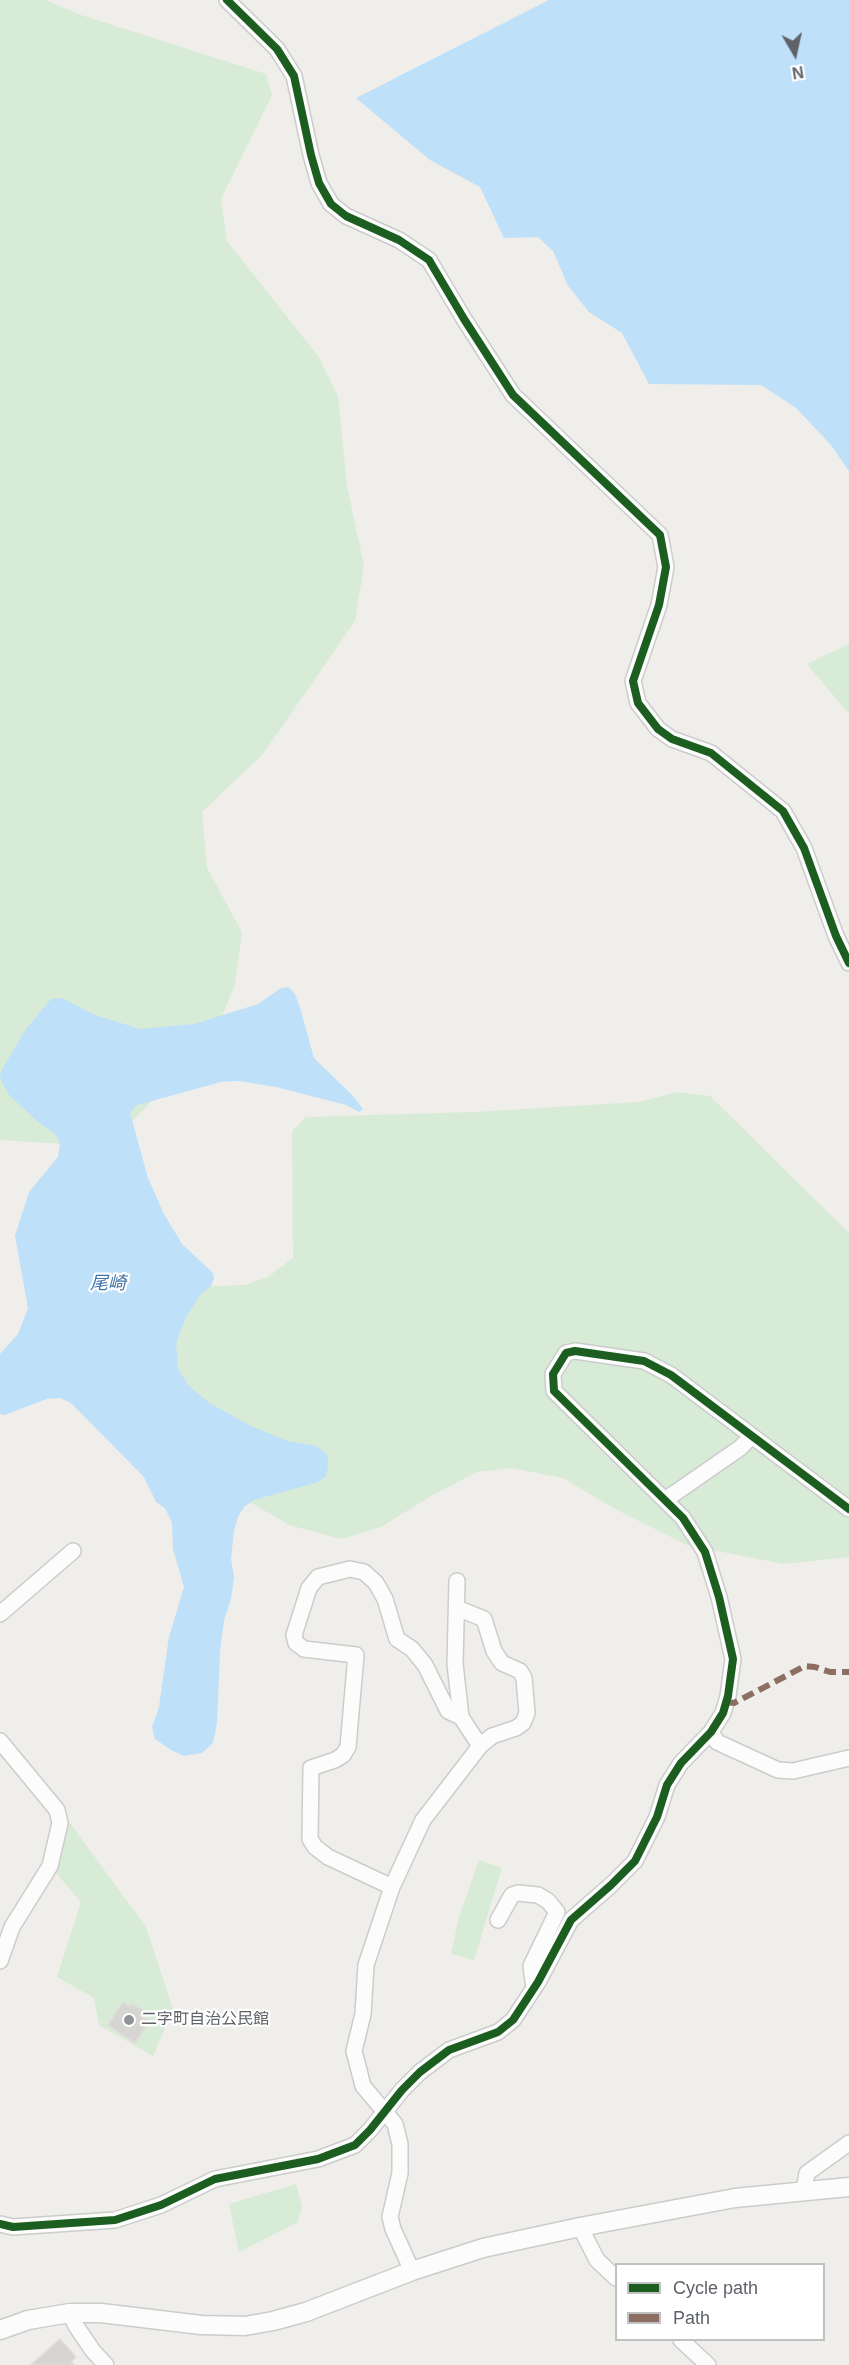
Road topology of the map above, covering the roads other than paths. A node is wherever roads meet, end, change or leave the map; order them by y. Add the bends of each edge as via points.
1 (227, 0) edge
2 (849, 963) edge
3 (752, 1436) junction
4 (665, 1500) junction
5 (849, 1509) edge
6 (73, 1551) dead end
7 (457, 1581) dead end
8 (457, 1608) junction
9 (0, 1614) edge
10 (461, 1717) junction
11 (711, 1732) junction
12 (0, 1741) edge
13 (480, 1746) junction
14 (849, 1758) edge
15 (392, 1887) junction
16 (498, 1920) dead end
17 (3, 1936) edge
18 (0, 1961) edge
19 (534, 1988) junction
20 (386, 2111) junction
21 (849, 2144) edge
22 (849, 2187) edge
23 (804, 2190) junction
24 (0, 2224) edge
25 (580, 2227) junction
26 (412, 2271) junction
27 (615, 2277) edge
28 (70, 2313) junction
29 (0, 2330) edge
30 (682, 2341) edge
31 (106, 2365) edge
32 (708, 2365) edge

1 - 2 street via 277,49 294,76 319,183 331,204 429,260 513,395 660,535 666,567 659,605 633,681 638,703 657,729 672,739 711,753 783,811 804,848
3 - 4 street
3 - 4 street via 670,1375 644,1361 566,1353 553,1374 554,1391
3 - 5 street
4 - 11 street via 683,1518 705,1552 733,1659 723,1713
6 - 9 street
7 - 8 street
8 - 10 street via 455,1664
8 - 13 street via 484,1619 502,1663 520,1671 524,1678 527,1713 523,1723 492,1736
10 - 13 street
10 - 15 street via 448,1711 425,1665 397,1639 376,1583 364,1572 350,1569 318,1577 309,1588 294,1635 296,1643 304,1649 356,1655 348,1747 335,1760 311,1768 310,1839 328,1857
11 - 14 street via 717,1742 778,1770 793,1771
11 - 19 street via 681,1763 634,1861 571,1920
12 - 17 street via 57,1810 60,1823 50,1866
13 - 15 street via 423,1820
15 - 20 street via 366,1965 363,2014 354,2050 363,2086
16 - 19 street via 512,1895 518,1893 538,1895 557,1912 531,1966
17 - 18 street
19 - 20 street via 513,2020 498,2032 449,2050 420,2072
20 - 24 street via 355,2145 318,2158 215,2179 161,2205 115,2220 13,2227
20 - 26 street via 395,2124 400,2144 400,2173 390,2217
21 - 23 street via 807,2173
22 - 23 street
23 - 25 street via 735,2198
25 - 26 street via 483,2248
25 - 27 street via 597,2260
26 - 28 street via 306,2312 246,2326
28 - 29 street via 28,2320
28 - 31 street
30 - 32 street

